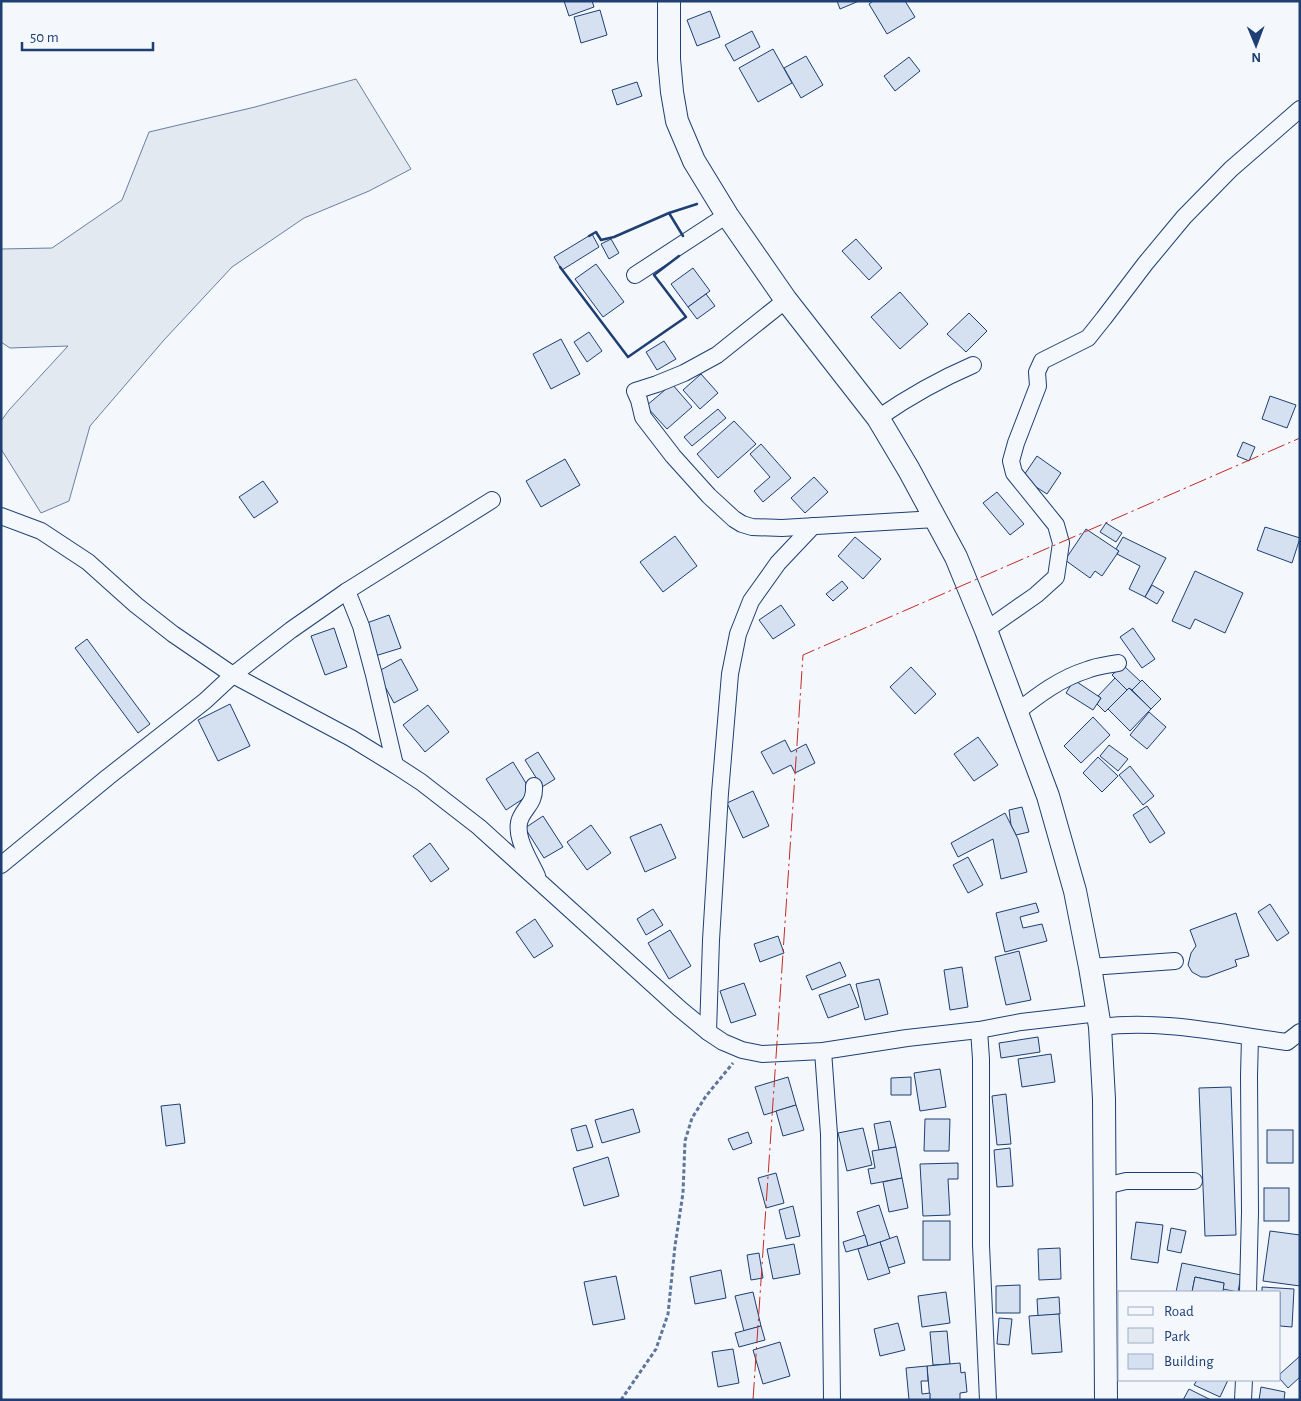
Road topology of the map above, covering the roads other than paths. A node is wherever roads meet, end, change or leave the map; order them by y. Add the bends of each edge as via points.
1 (668, 1) edge
2 (1300, 109) edge
3 (727, 215) junction
4 (636, 275) dead end
5 (786, 300) junction
6 (973, 365) dead end
7 (878, 418) junction
8 (492, 500) dead end
9 (1, 516) edge
10 (936, 519) junction
11 (813, 526) junction
12 (347, 591) junction
13 (986, 630) junction
14 (1118, 663) dead end
15 (233, 675) junction
16 (1017, 712) junction
17 (395, 765) junction
18 (534, 786) dead end
19 (1, 865) edge
20 (540, 882) junction
21 (1175, 962) dead end
22 (1090, 967) junction
23 (1099, 1020) junction
24 (979, 1030) junction
25 (708, 1032) junction
26 (1300, 1032) edge
27 (1250, 1037) junction
28 (1293, 1044) edge
29 (823, 1051) junction
30 (1194, 1181) dead end
31 (1105, 1186) junction
32 (1248, 1291) edge
33 (1244, 1381) edge
34 (832, 1400) edge
35 (988, 1400) edge
36 (1106, 1400) edge
37 (1243, 1400) edge

1 - 3 main road via 669,59 677,121 694,161
2 - 13 street via 1231,169 1184,217 1088,338 1042,360 1037,372 1038,386 1011,461 1014,473 1056,525 1061,543 1056,577
3 - 4 street
3 - 5 main road
5 - 7 main road
5 - 11 street via 717,355 684,373 635,391 643,417 673,456 734,519 764,528
6 - 7 street via 914,394
7 - 10 main road
8 - 12 street
9 - 15 street via 41,531 88,562 173,634
10 - 11 street
10 - 13 main road via 956,557
11 - 25 street via 778,563 751,601 738,634 730,674 721,783
12 - 15 street
12 - 17 street via 363,634
13 - 16 main road
14 - 16 street via 1087,670 1061,682
15 - 17 street
15 - 19 street
16 - 22 main road via 1048,796 1075,891
17 - 20 street via 479,827
18 - 20 street via 535,794 518,828 519,838
20 - 25 street
21 - 22 street
22 - 23 main road
23 - 24 street via 1021,1022
23 - 27 street
23 - 31 main road
24 - 29 street
24 - 35 street via 981,1245
25 - 29 street via 722,1042 762,1054
26 - 28 street
27 - 28 street
27 - 32 street
29 - 34 street via 829,1134
30 - 31 street via 1126,1181
31 - 36 main road
33 - 37 street

